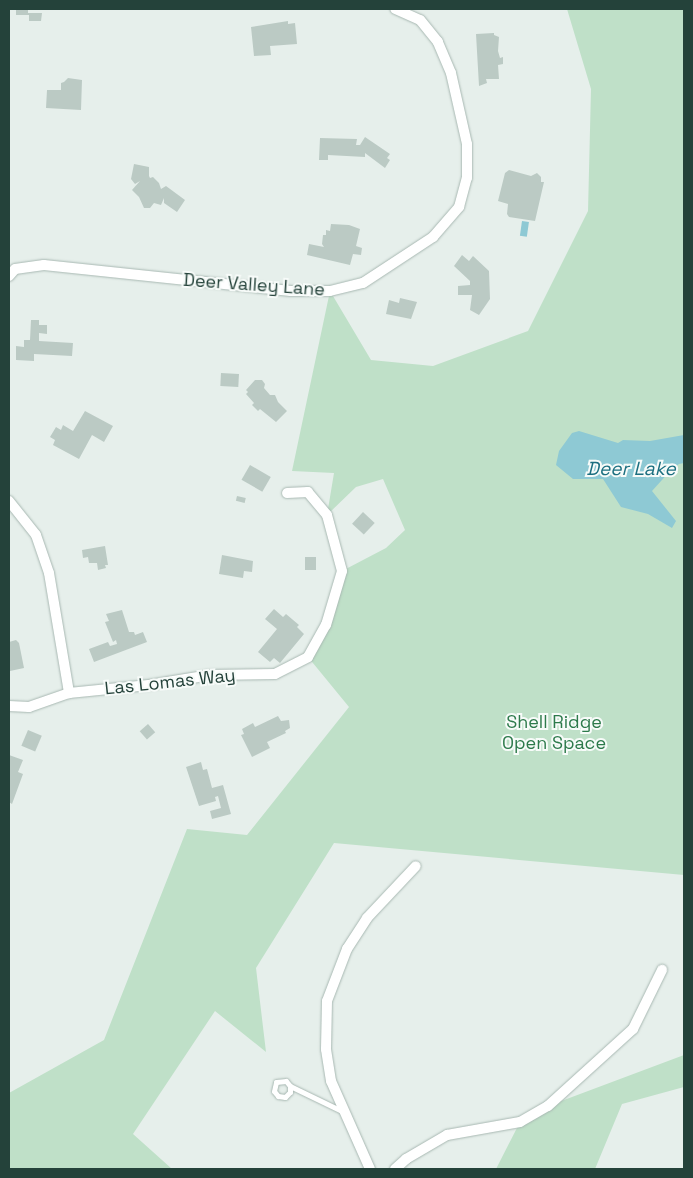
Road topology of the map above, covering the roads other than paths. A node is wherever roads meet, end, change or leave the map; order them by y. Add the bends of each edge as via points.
1 (395, 9) edge
2 (9, 276) edge
3 (288, 493) dead end
4 (9, 501) edge
5 (69, 693) junction
6 (9, 706) edge
7 (416, 866) dead end
8 (662, 970) dead end
9 (290, 1086) dead end
10 (344, 1112) junction
11 (370, 1169) edge
12 (395, 1169) edge

1 - 2 street, Deer Valley Lane via 420,20 438,42 451,73 467,144 467,178 459,207 433,237 363,283 330,291 291,291 44,265 15,269
3 - 5 street, Las Lomas Way via 308,492 327,515 342,571 326,625 308,657 275,674 210,675
4 - 5 street via 36,535 49,573
5 - 6 street, Las Lomas Way via 29,707
7 - 10 street via 367,918 347,949 327,1001 328,1065
8 - 12 street via 633,1029 548,1106 520,1122 448,1135
9 - 10 lane
10 - 11 street

